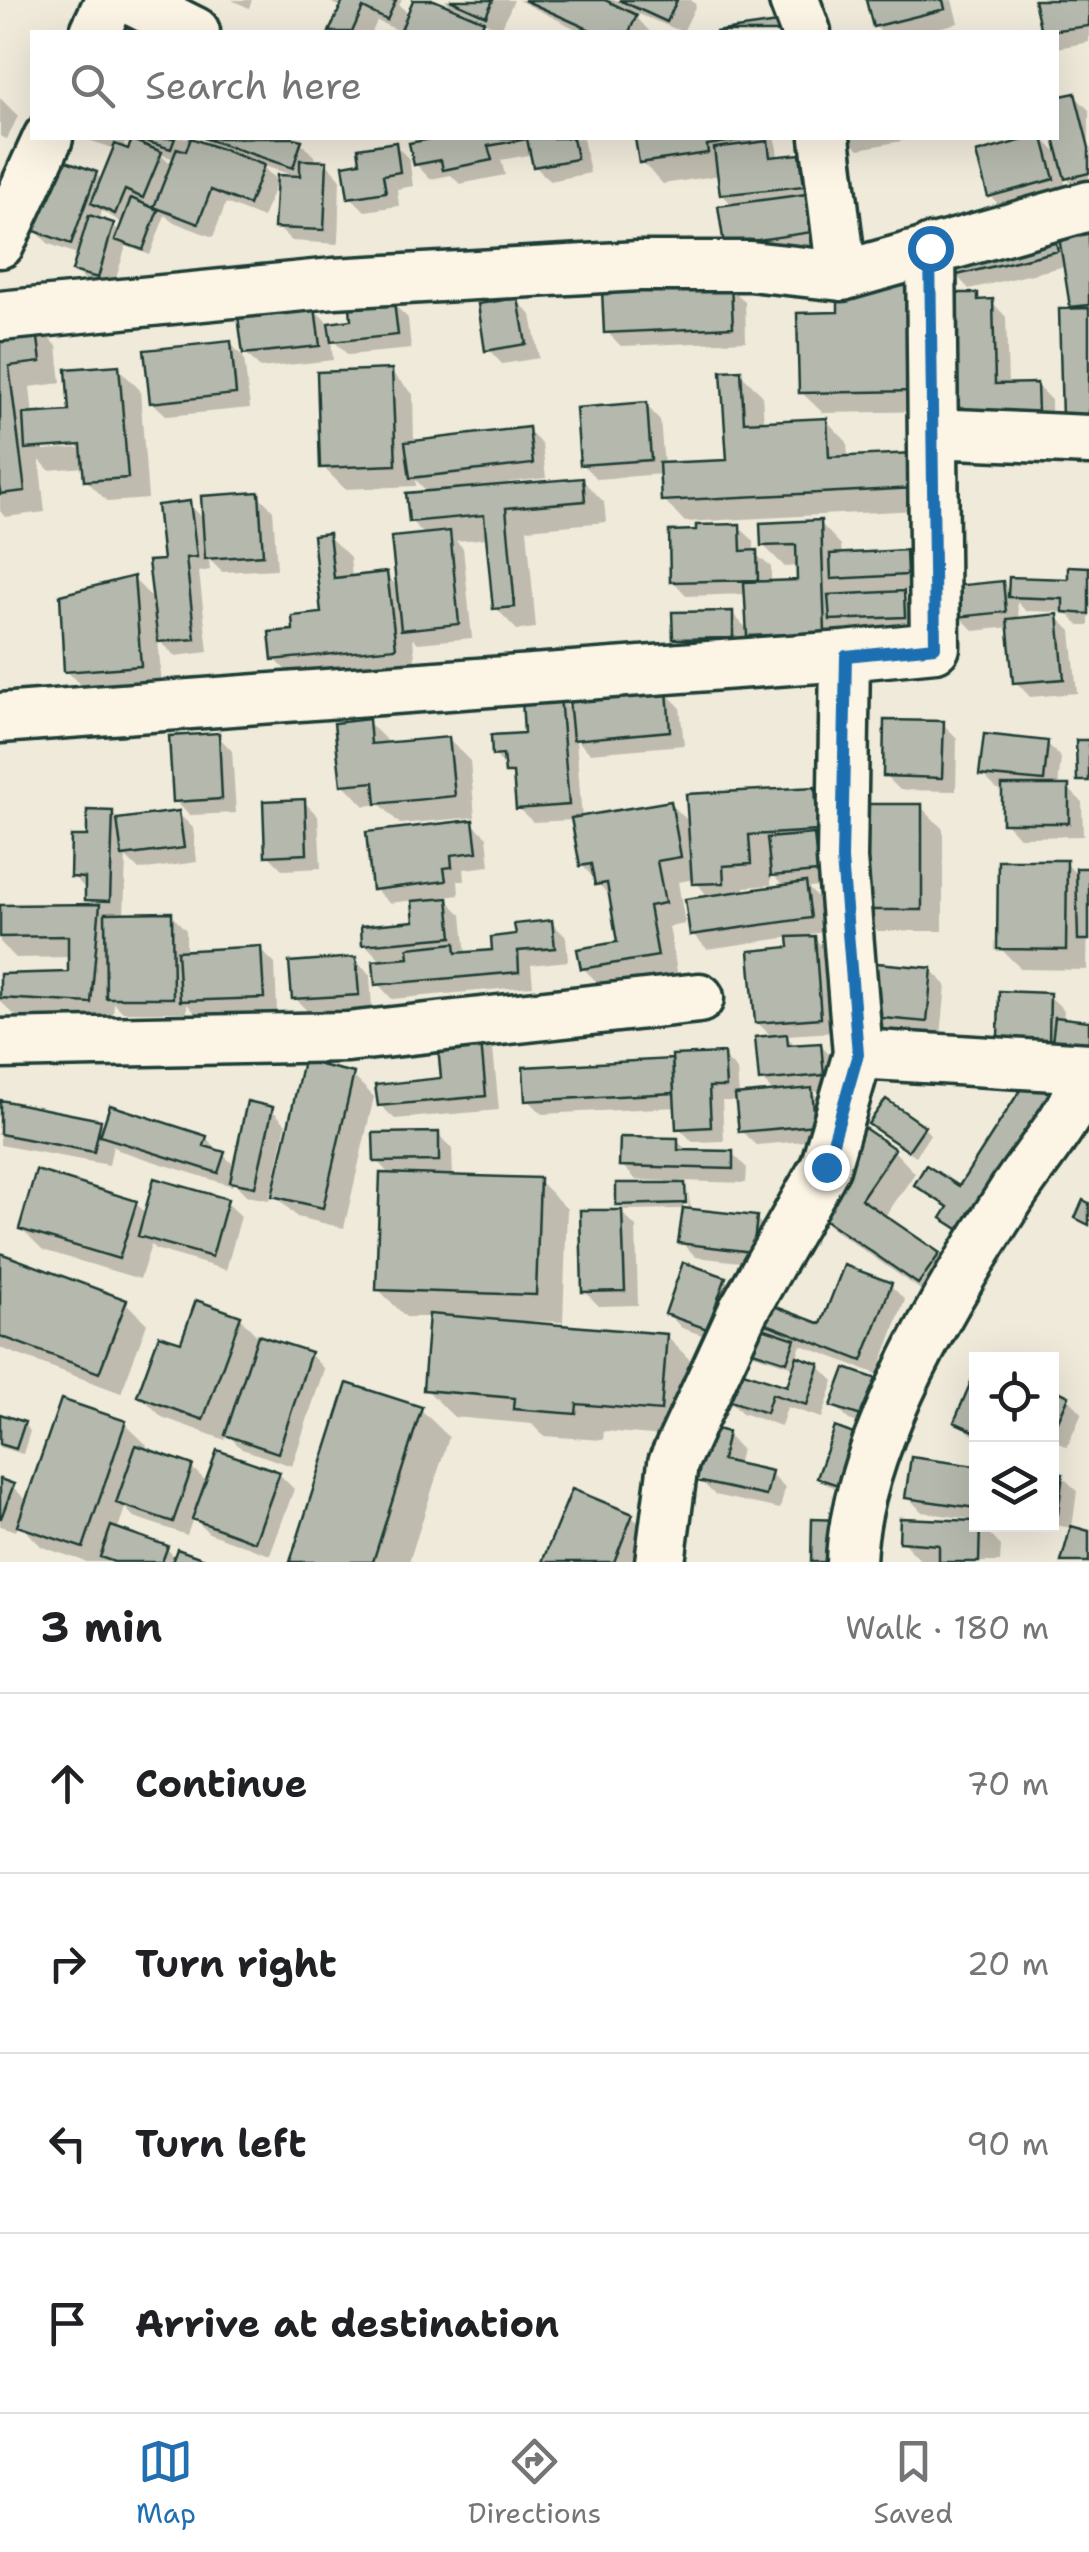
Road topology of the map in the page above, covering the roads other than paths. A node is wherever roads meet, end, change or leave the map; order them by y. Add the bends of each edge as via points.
1 (110, 0) edge
2 (130, 0) edge
3 (794, 0) edge
4 (96, 30) edge
5 (191, 30) edge
6 (805, 30) edge
7 (47, 140) edge
8 (824, 140) edge
9 (1089, 206) edge
10 (0, 243) edge
11 (930, 248) junction
12 (842, 276) junction
13 (0, 316) edge
14 (933, 432) junction
15 (1089, 440) edge
16 (846, 656) junction
17 (0, 718) edge
18 (699, 998) dead end
19 (0, 1044) edge
20 (858, 1054) junction
21 (1088, 1068) edge
22 (660, 1562) edge
23 (851, 1562) edge

1 - 4 street
2 - 5 street
3 - 6 street
7 - 10 street
8 - 12 street
9 - 11 street
11 - 12 street
11 - 14 street
12 - 13 street via 750,266 639,266 334,283
14 - 15 street
14 - 16 street via 935,647
16 - 17 street
16 - 20 street via 842,859
18 - 19 street via 347,1037
20 - 21 street
20 - 22 street via 826,1167 743,1310 673,1463
21 - 23 street via 1074,1107 987,1232 911,1371 874,1449

